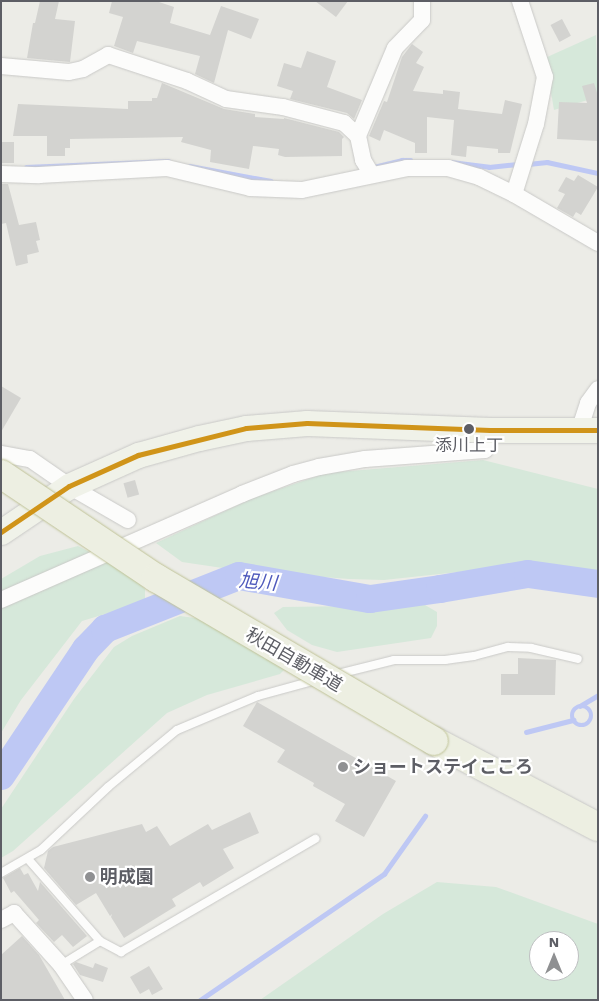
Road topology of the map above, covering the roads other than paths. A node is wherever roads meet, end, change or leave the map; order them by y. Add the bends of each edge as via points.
1 (422, 1) edge
2 (520, 1) edge
3 (1, 66) edge
4 (358, 136) junction
5 (369, 170) junction
6 (1, 174) edge
7 (514, 194) junction
8 (598, 243) edge
9 (598, 388) edge
10 (490, 430) junction
11 (588, 430) edge
12 (1, 454) edge
13 (1, 474) edge
14 (69, 486) junction
15 (128, 520) dead end
16 (1, 532) edge
17 (1, 600) edge
18 (578, 659) dead end
19 (598, 827) edge
20 (315, 840) dead end
21 (28, 859) junction
22 (1, 873) edge
23 (1, 920) edge
24 (100, 941) junction
25 (61, 965) junction
26 (85, 1000) edge

1 - 4 street via 422,20 395,48
2 - 7 street via 546,77 536,124
3 - 4 street via 69,72 83,69 108,55 187,81 226,99 283,107 344,123
4 - 5 street
5 - 6 street via 302,190 250,188 167,168
5 - 7 street via 448,168 479,176
7 - 8 street
9 - 11 street via 588,403
10 - 11 main road
10 - 14 main road via 307,423 246,428 138,455
10 - 17 street via 485,450 365,459 293,474
12 - 14 street via 30,459
13 - 19 highway, 秋田自動車道, bridge via 156,578 434,741
14 - 15 street
14 - 16 main road
18 - 21 lane via 531,648 508,647 445,660 394,660 258,696 177,730
20 - 24 lane via 121,952
21 - 22 lane
21 - 24 lane
23 - 25 street via 14,912
24 - 25 lane
25 - 26 street

